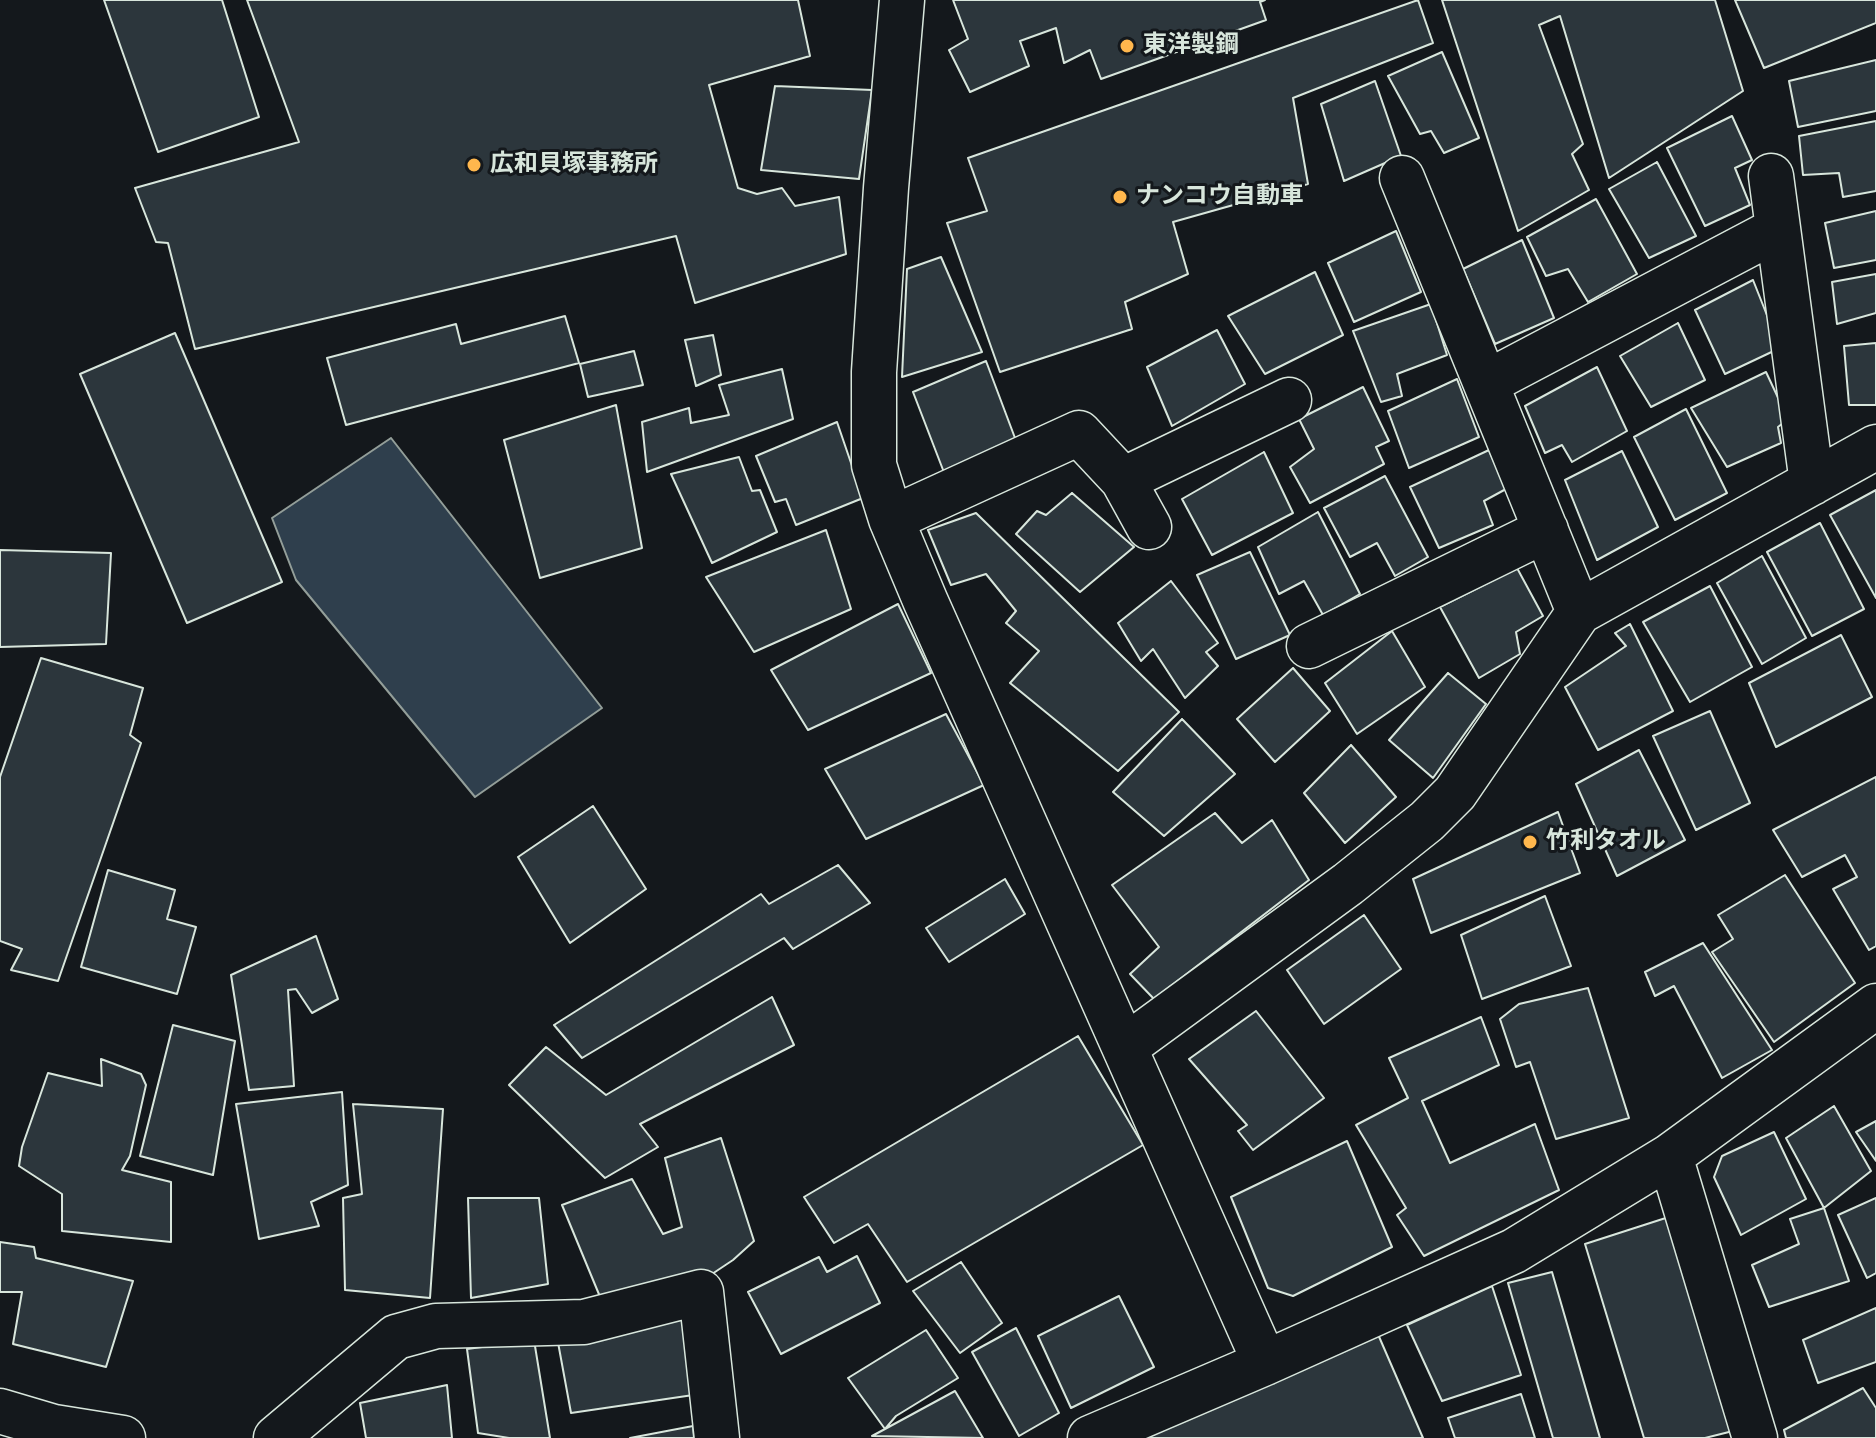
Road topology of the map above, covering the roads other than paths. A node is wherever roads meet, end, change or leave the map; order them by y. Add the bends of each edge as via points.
1 (902, 0) edge
2 (1771, 176) dead end
3 (1402, 178) dead end
4 (1778, 229) junction
5 (1486, 383) junction
6 (1289, 400) dead end
7 (1876, 447) edge
8 (1123, 480) junction
9 (1812, 483) junction
10 (891, 519) junction
11 (1149, 527) dead end
12 (1546, 530) junction
13 (1579, 612) junction
14 (1309, 646) dead end
15 (1876, 1006) edge
16 (1125, 1047) junction
17 (1670, 1156) junction
18 (1265, 1363) junction
19 (0, 1411) edge
20 (123, 1438) edge
21 (276, 1438) edge
22 (717, 1438) edge
23 (1090, 1438) edge
24 (1755, 1438) edge

1 - 10 street via 874,372 874,465
2 - 4 street
3 - 5 street
4 - 5 street
4 - 9 street
5 - 12 street
6 - 8 street
7 - 9 street
8 - 10 street via 1079,433
8 - 11 street
9 - 13 street
10 - 16 street
12 - 13 street
12 - 14 street
13 - 16 street via 1455,793 1427,821
15 - 17 street
16 - 18 street
17 - 18 street via 1514,1251
17 - 24 street
18 - 23 street
19 - 20 street via 54,1427
21 - 22 street via 396,1337 436,1326 584,1322 701,1292

